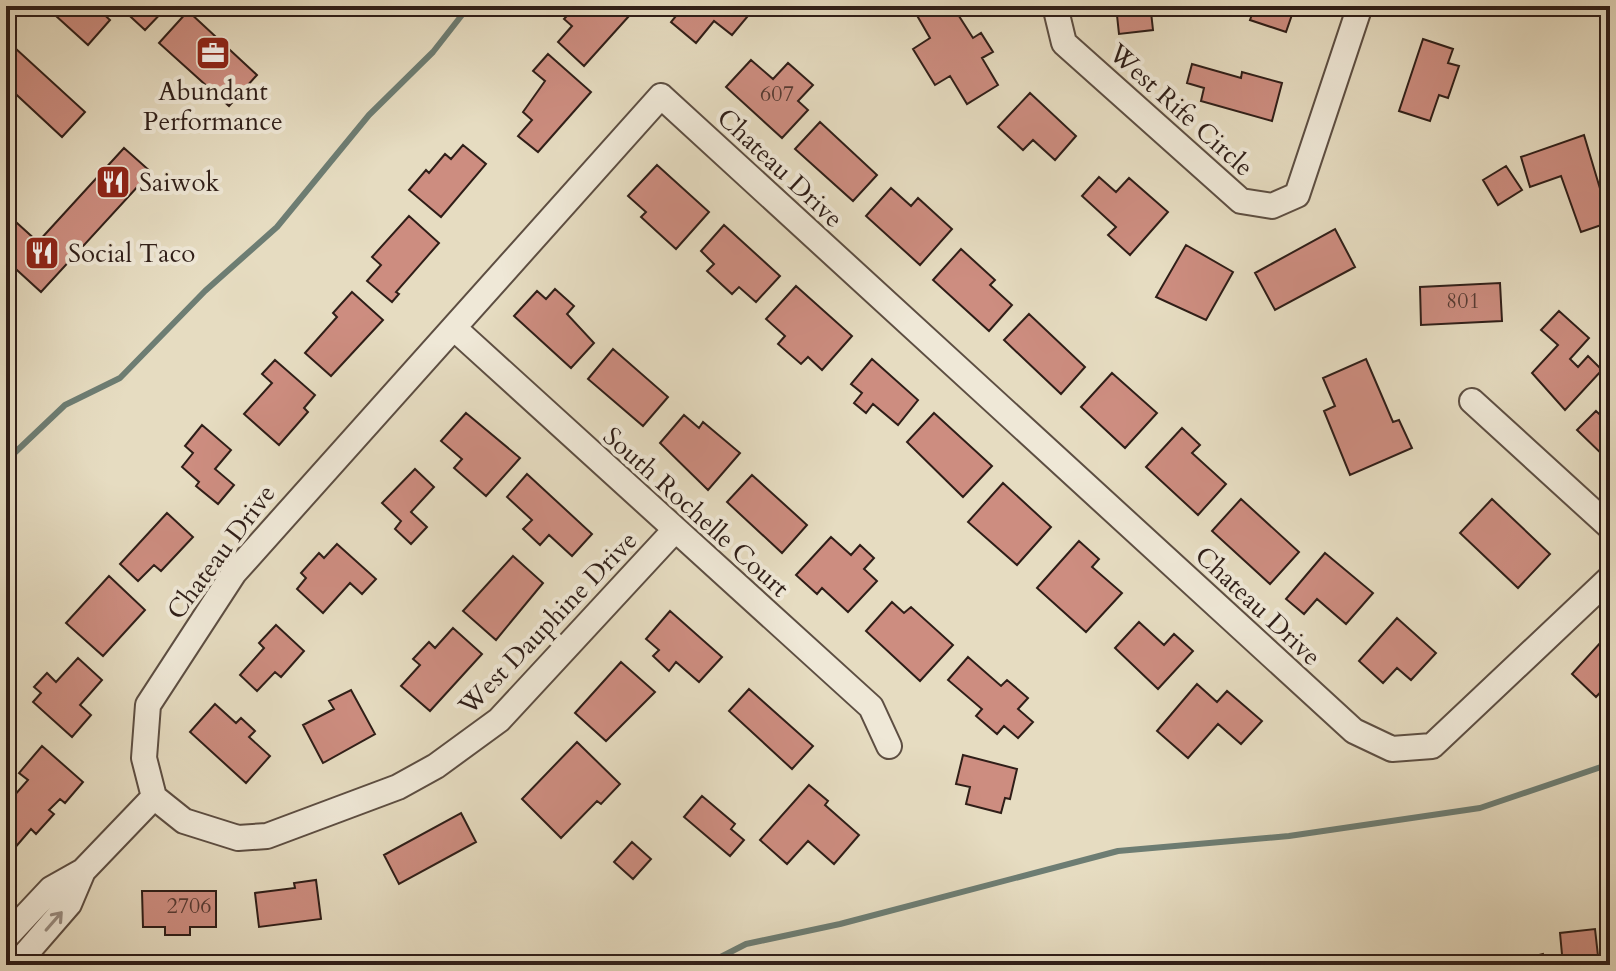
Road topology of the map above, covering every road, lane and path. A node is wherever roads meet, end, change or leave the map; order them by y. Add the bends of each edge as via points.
1 (1055, 6) edge
2 (1360, 6) edge
3 (454, 328) junction
4 (1472, 401) dead end
5 (1610, 527) edge
6 (674, 531) junction
7 (1610, 578) edge
8 (889, 746) dead end
9 (154, 797) junction
10 (83, 871) junction
11 (6, 937) edge
12 (16, 965) edge

1 - 2 street, West Rife Circle via 1064,43 1241,201 1272,206 1297,195
3 - 6 street, South Rochelle Court
3 - 7 street, Chateau Drive via 661,96 1354,731 1392,749 1432,746
3 - 9 street, Chateau Drive via 284,513 196,629 148,705 144,758
4 - 5 street
6 - 8 street, South Rochelle Court via 871,707
6 - 9 street, West Dauphine Drive via 499,720 398,787 267,836 238,838 184,821
9 - 10 street
10 - 11 street via 51,889
12 -> 10 street via 69,904

